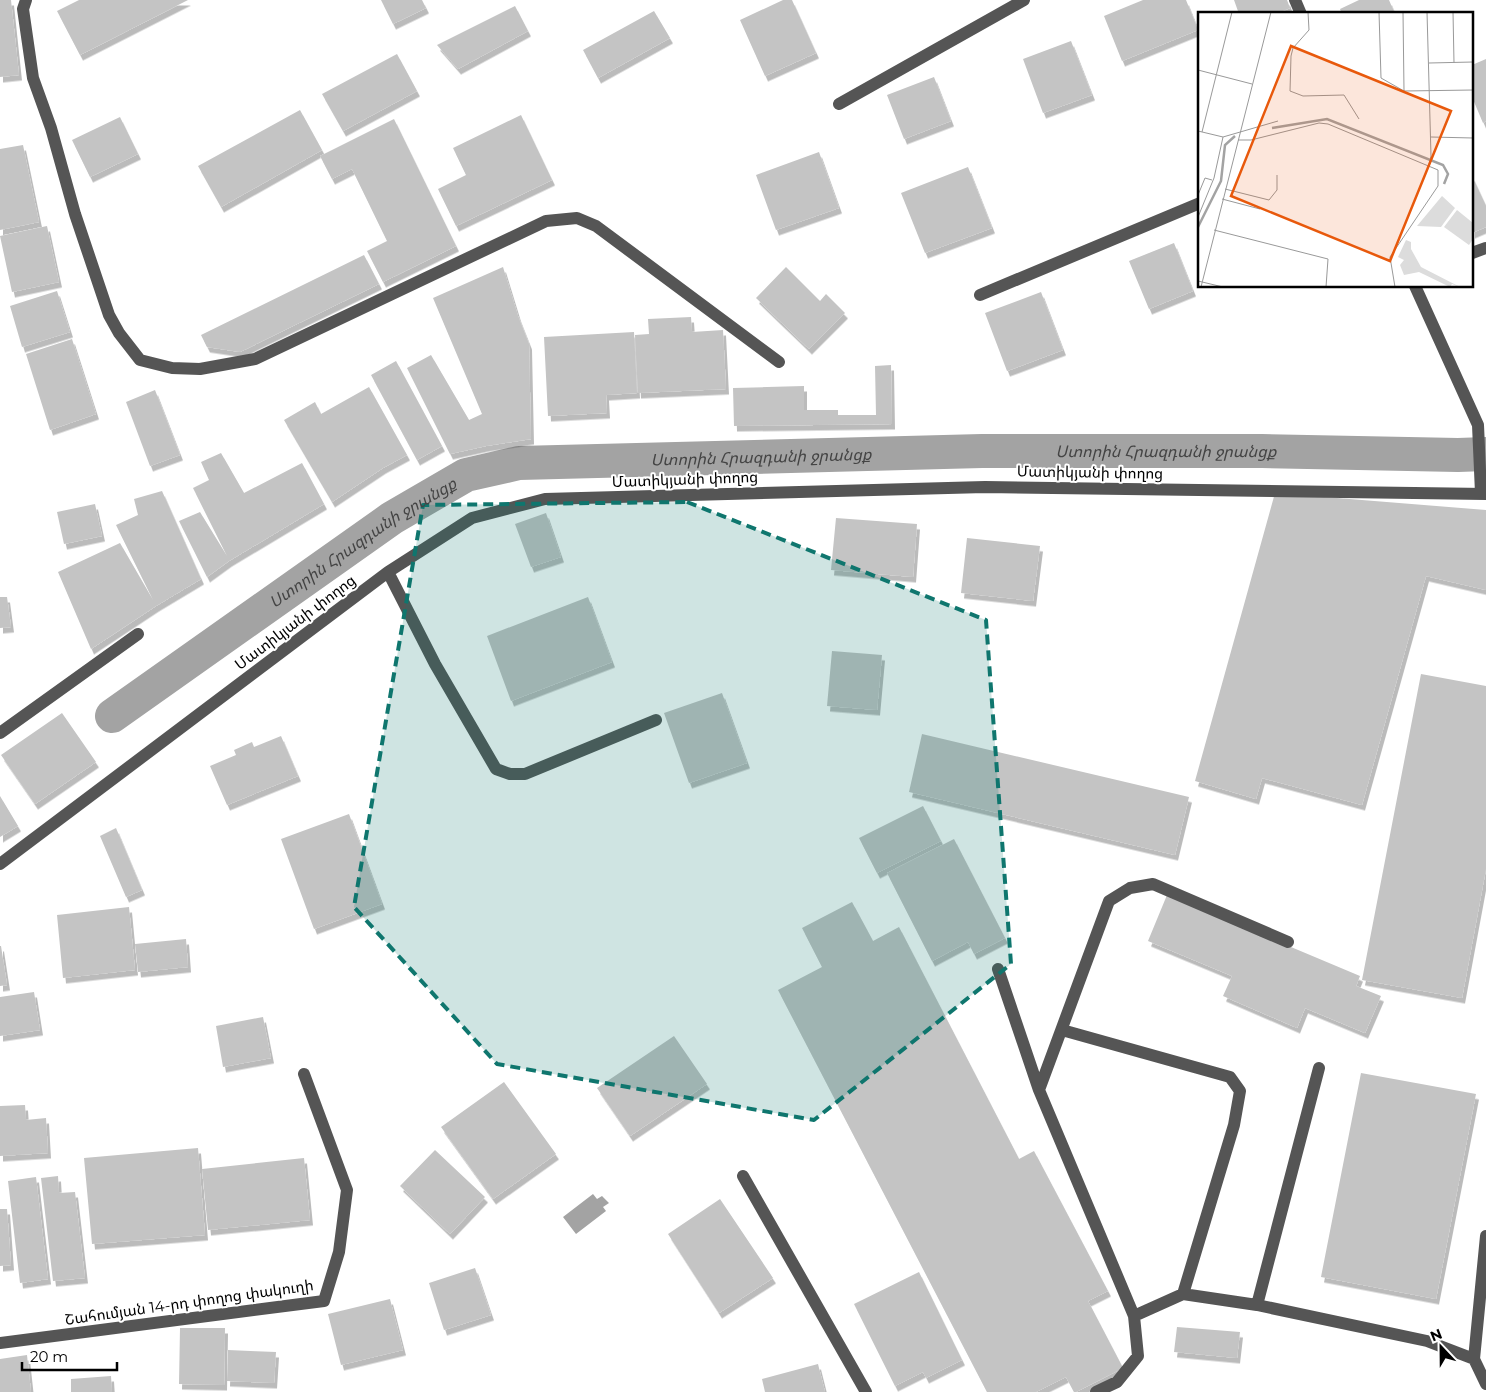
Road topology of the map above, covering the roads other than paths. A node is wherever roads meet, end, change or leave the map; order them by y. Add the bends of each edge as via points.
1 (26, 0) edge
2 (1024, 0) edge
3 (1295, 0) edge
4 (1300, 12) edge
5 (839, 104) dead end
6 (1198, 204) edge
7 (1486, 248) edge
8 (1474, 252) edge
9 (1417, 288) edge
10 (980, 295) dead end
11 (779, 362) dead end
12 (1484, 493) edge
13 (388, 572) junction
14 (138, 634) dead end
15 (656, 720) dead end
16 (0, 733) edge
17 (0, 864) edge
18 (1288, 942) dead end
19 (998, 970) dead end
20 (1062, 1030) junction
21 (1319, 1068) dead end
22 (304, 1074) dead end
23 (1039, 1090) junction
24 (742, 1176) dead end
25 (1486, 1236) edge
26 (1183, 1294) junction
27 (1257, 1305) junction
28 (1134, 1316) junction
29 (0, 1344) edge
30 (1474, 1359) junction
31 (1486, 1384) edge
32 (866, 1392) edge
33 (1096, 1392) edge

1 - 11 street via 23,9 33,78 75,214 109,315 140,360 172,368 200,369 255,359 546,221 577,218 596,226
2 - 5 street
3 - 4 street
6 - 10 street
7 - 8 street
9 - 12 street via 1478,425
12 - 13 street, Մատիկյանի փողոց via 985,487 545,499 472,518
13 - 15 street via 435,664 496,769 510,774 525,774
13 - 17 street, Մատիկյանի փողոց
14 - 16 street
18 - 20 street via 1153,884 1130,888 1109,901
19 - 23 street
20 - 23 street
20 - 26 street via 1230,1077 1240,1091 1234,1125
21 - 27 street
22 - 29 street, Շահումյան 14-րդ փողոց փակուղի via 347,1190 339,1252 324,1301
23 - 28 street
24 - 32 street
25 - 30 street
26 - 27 street
26 - 28 street
27 - 30 street via 1427,1341
28 - 33 street via 1138,1356 1116,1382
30 - 31 street

